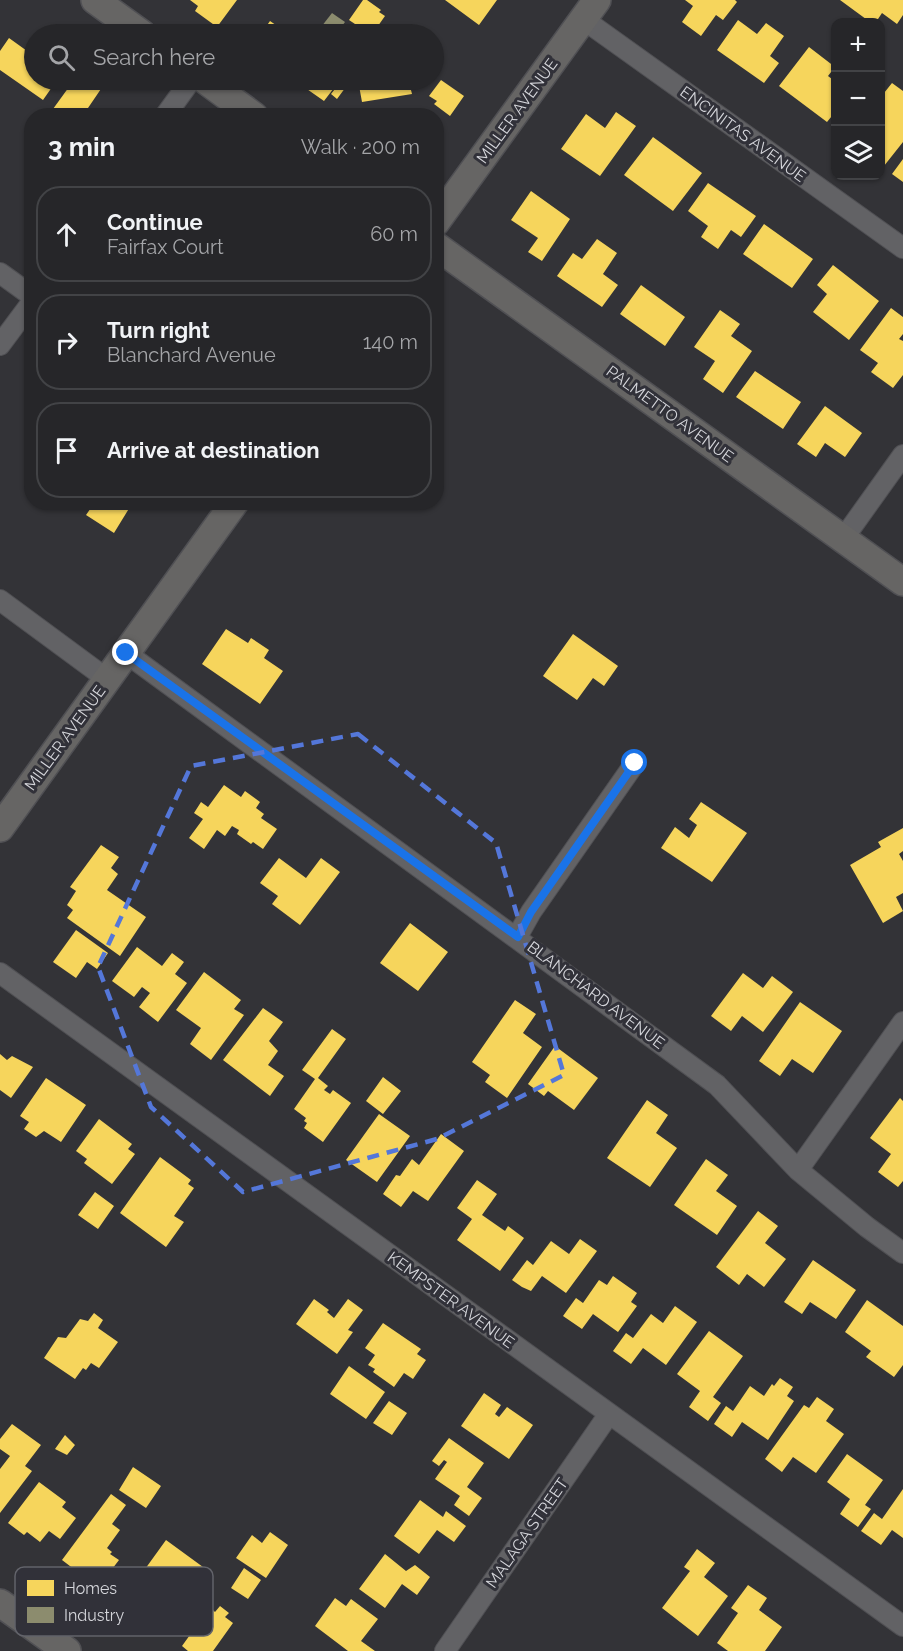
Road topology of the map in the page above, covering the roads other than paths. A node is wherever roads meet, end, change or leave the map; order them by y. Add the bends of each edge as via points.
1 (95, 0) edge
2 (590, 9) edge
3 (128, 24) edge
4 (184, 90) edge
5 (219, 90) edge
6 (171, 108) edge
7 (244, 108) edge
8 (444, 211) edge
9 (903, 248) edge
10 (444, 252) edge
11 (0, 273) edge
12 (24, 290) edge
13 (24, 313) edge
14 (0, 345) edge
15 (903, 455) edge
16 (228, 510) edge
17 (843, 539) junction
18 (903, 582) edge
19 (0, 600) edge
20 (126, 653) junction
21 (107, 679) junction
22 (635, 763) dead end
23 (0, 828) edge
24 (518, 937) junction
25 (0, 973) edge
26 (903, 1022) edge
27 (798, 1170) junction
28 (903, 1253) edge
29 (609, 1414) junction
30 (0, 1603) edge
31 (15, 1614) edge
32 (903, 1626) edge
33 (44, 1636) edge
34 (62, 1650) edge
35 (445, 1651) edge

1 - 3 street
2 - 8 street, MILLER AVENUE
2 - 9 street, ENCINITAS AVENUE
4 - 6 street
5 - 7 street
10 - 17 street, PALMETTO AVENUE
11 - 12 street
13 - 14 street
15 - 17 street
16 - 20 street, MILLER AVENUE
17 - 18 street, PALMETTO AVENUE
19 - 21 street
20 - 21 street, MILLER AVENUE
20 - 24 street, BLANCHARD AVENUE
21 - 23 street, MILLER AVENUE
22 - 24 street via 531,912
24 - 27 street, BLANCHARD AVENUE via 717,1085
25 - 29 street, KEMPSTER AVENUE
26 - 27 street
27 - 28 street, BLANCHARD AVENUE
29 - 32 street, KEMPSTER AVENUE
29 - 35 street, MALAGA STREET
30 - 31 street
33 - 34 street

